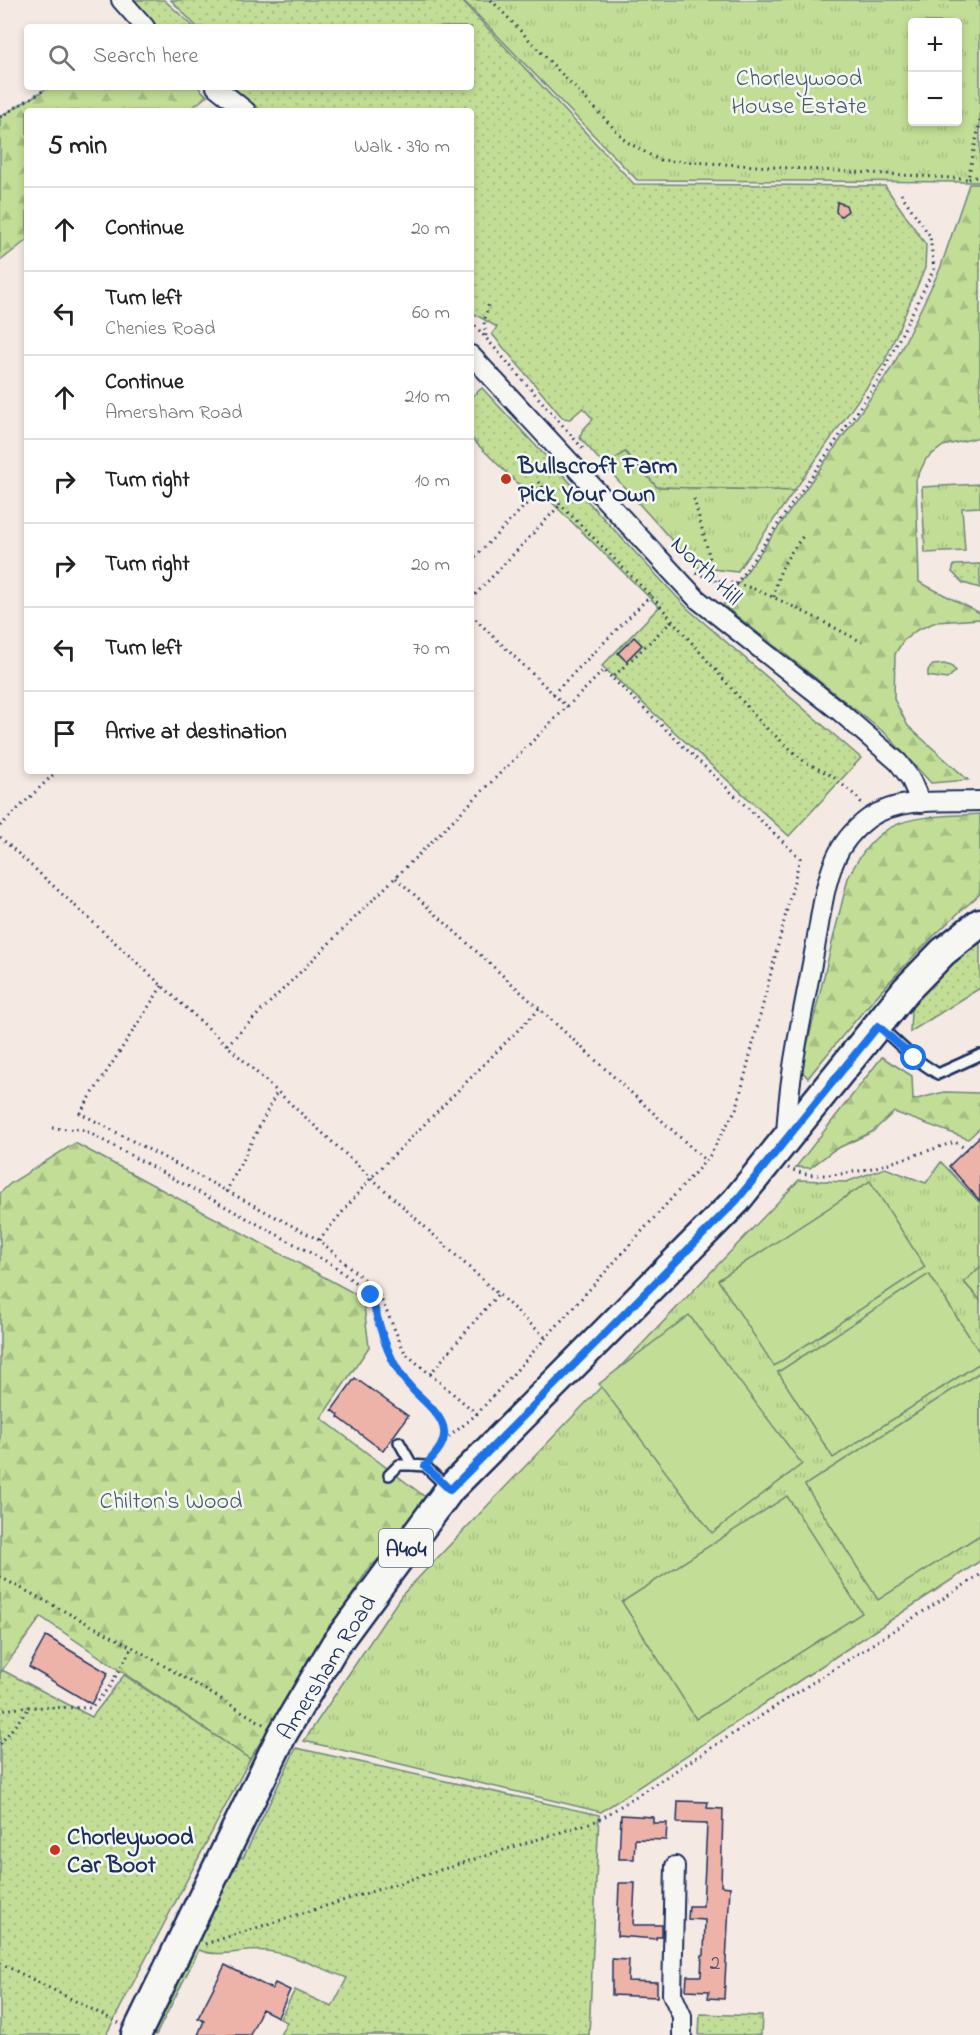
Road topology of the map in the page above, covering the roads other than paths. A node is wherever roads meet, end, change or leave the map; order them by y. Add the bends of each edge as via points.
1 (121, 0) edge
2 (142, 24) edge
3 (220, 90) edge
4 (242, 108) edge
5 (474, 358) edge
6 (980, 801) edge
7 (921, 803) junction
8 (980, 923) edge
9 (878, 1026) junction
10 (980, 1055) edge
11 (778, 1149) junction
12 (399, 1442) dead end
13 (412, 1466) junction
14 (389, 1475) dead end
15 (450, 1490) junction
16 (675, 1866) dead end
17 (137, 2033) edge
18 (682, 2035) edge

1 - 2 street
3 - 4 street
5 - 7 street, North Hill via 697,599 898,762
6 - 7 street
7 - 11 street via 886,809 871,817 851,832 835,860
8 - 9 main road, A404 via 943,952
9 - 10 lane via 938,1074
9 - 11 main road, A404
11 - 15 main road, Amersham Road / A404 via 736,1201
12 - 13 lane
13 - 14 lane via 399,1465
13 - 15 lane via 425,1466
15 - 17 main road, Amersham Road / A404 via 335,1645 282,1735
16 - 18 street via 672,1994 682,2016

